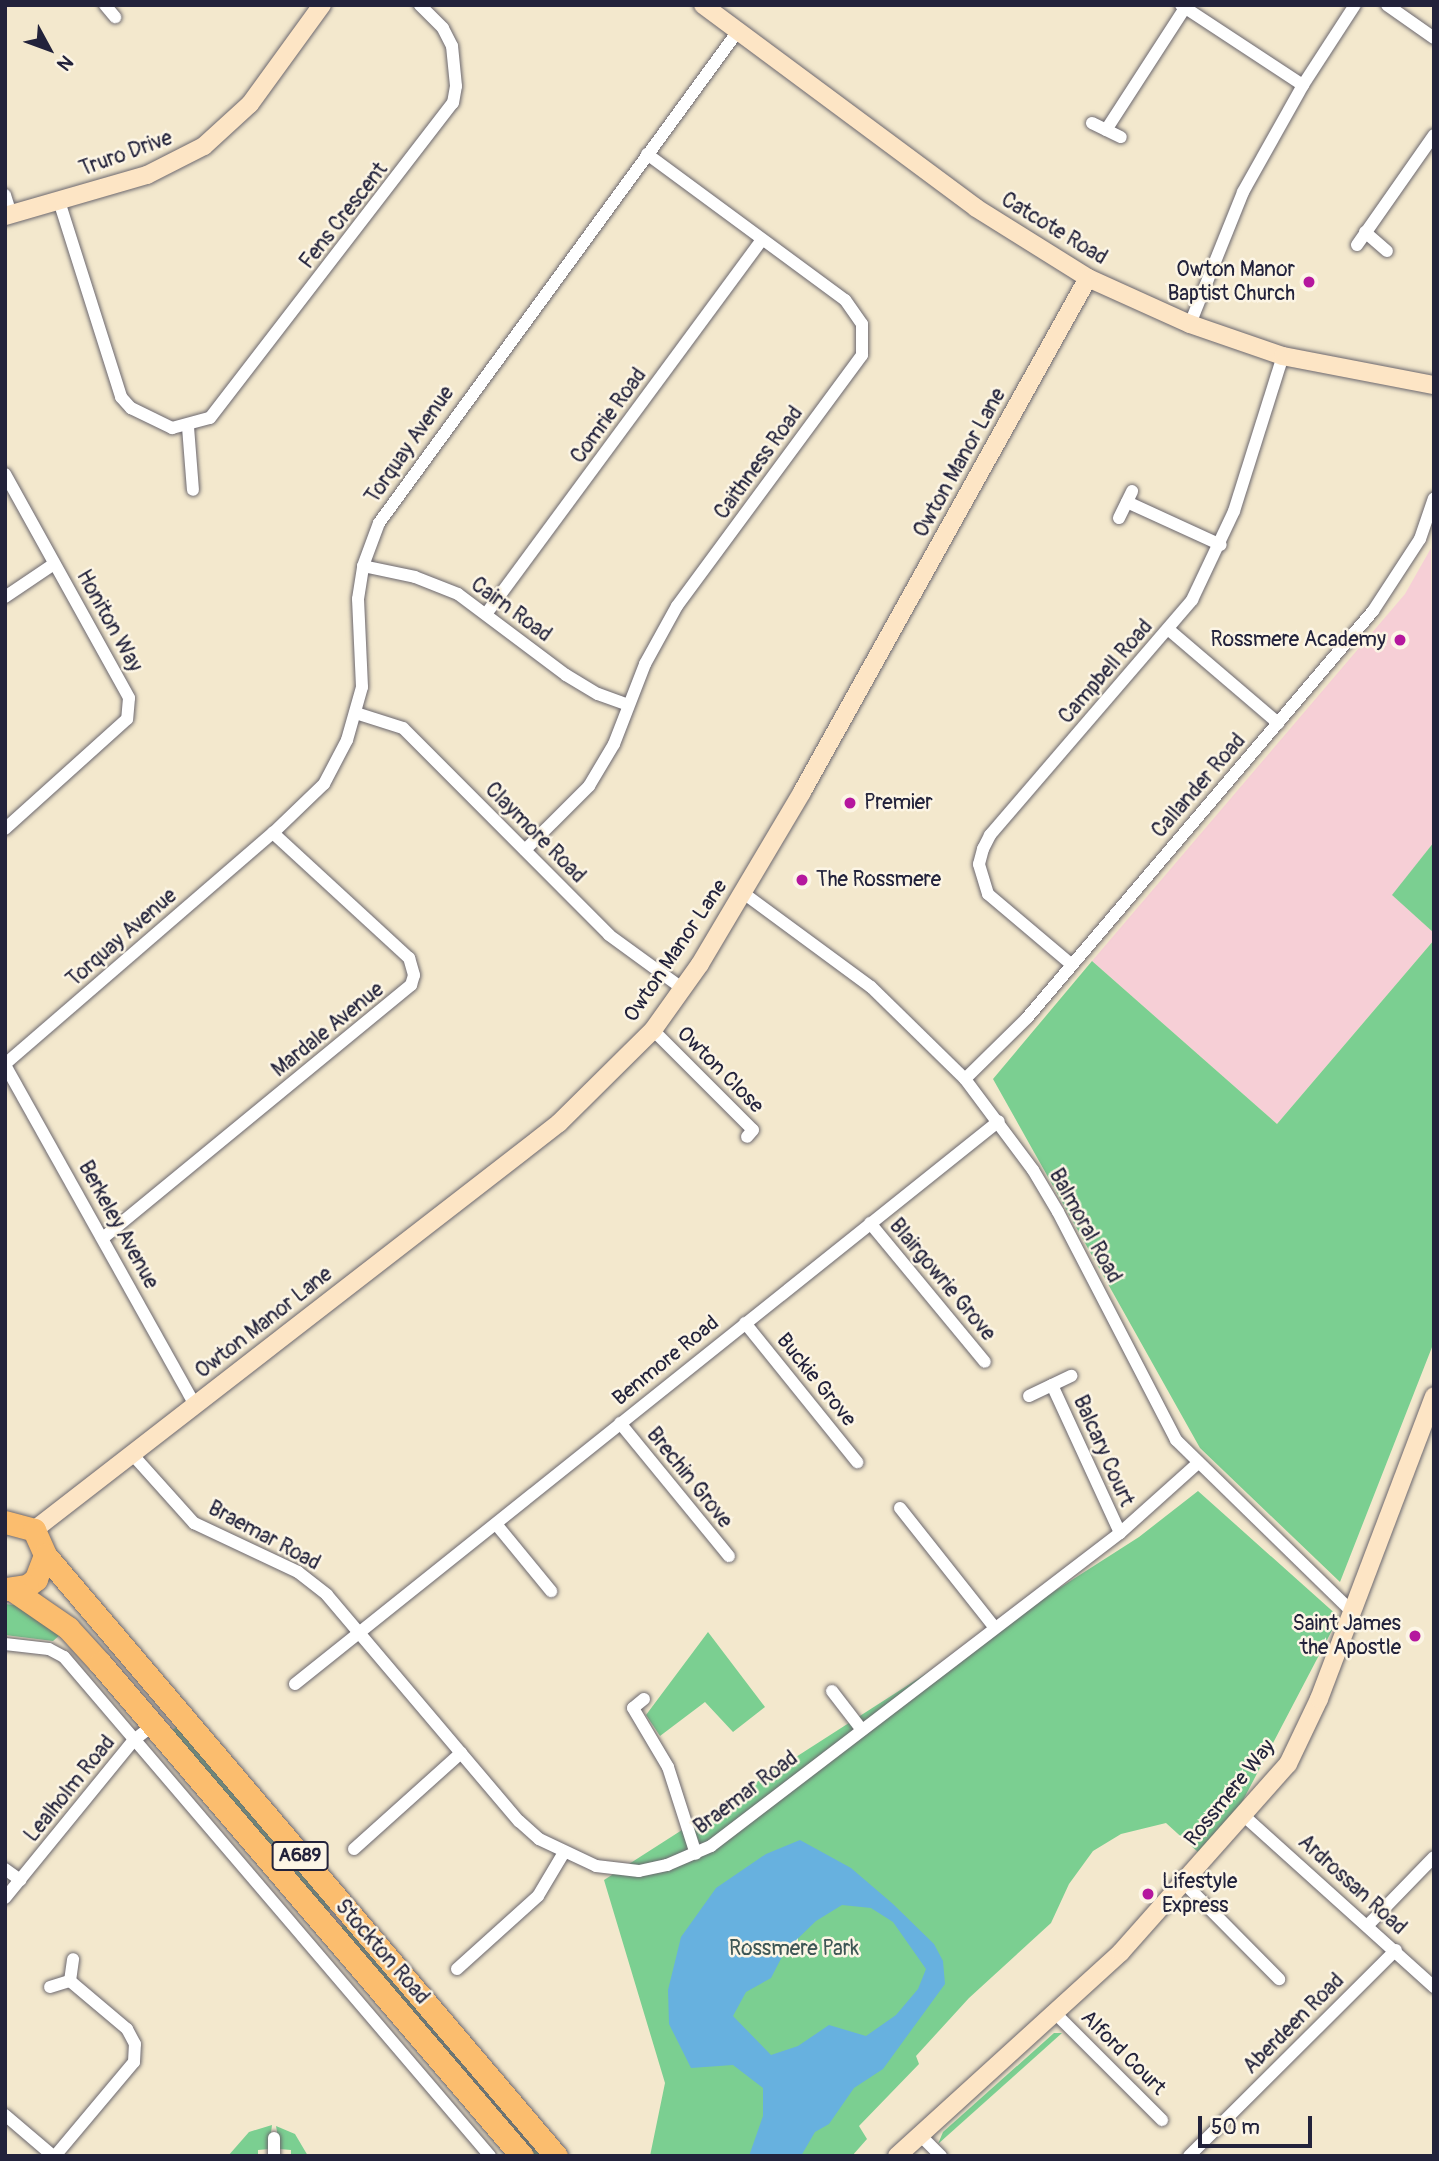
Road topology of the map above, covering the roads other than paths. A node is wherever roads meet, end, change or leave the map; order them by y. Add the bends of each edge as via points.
1 (105, 5) edge
2 (420, 5) edge
3 (703, 5) edge
4 (1355, 5) edge
5 (1387, 5) edge
6 (320, 6) edge
7 (1183, 7) edge
8 (115, 17) dead end
9 (738, 31) junction
10 (1434, 38) edge
11 (1303, 85) junction
12 (1092, 123) dead end
13 (1106, 130) junction
14 (1434, 135) edge
15 (1121, 137) dead end
16 (647, 154) junction
17 (5, 195) edge
18 (59, 201) junction
19 (8, 216) edge
20 (1365, 232) junction
21 (762, 240) junction
22 (1357, 245) dead end
23 (1387, 251) dead end
24 (1088, 278) junction
25 (1190, 324) junction
26 (1283, 356) junction
27 (1434, 385) edge
28 (188, 427) junction
29 (5, 474) edge
30 (193, 490) dead end
31 (1434, 498) edge
32 (1119, 518) dead end
33 (1221, 545) junction
34 (54, 564) junction
35 (363, 566) junction
36 (5, 597) edge
37 (486, 614) junction
38 (1168, 629) junction
39 (628, 705) junction
40 (356, 713) junction
41 (1278, 723) junction
42 (5, 829) edge
43 (274, 833) junction
44 (525, 850) junction
45 (742, 892) junction
46 (1072, 965) junction
47 (683, 989) junction
48 (653, 1030) junction
49 (5, 1064) edge
50 (965, 1079) junction
51 (999, 1121) junction
52 (747, 1137) dead end
53 (870, 1223) junction
54 (103, 1238) junction
55 (744, 1323) junction
56 (985, 1362) dead end
57 (1071, 1376) dead end
58 (1052, 1385) junction
59 (1029, 1396) dead end
60 (1434, 1396) edge
61 (195, 1405) junction
62 (620, 1423) junction
63 (132, 1454) junction
64 (857, 1462) dead end
65 (1198, 1463) junction
66 (900, 1508) dead end
67 (16, 1519) edge
68 (496, 1524) junction
69 (1119, 1532) junction
70 (45, 1555) junction
71 (729, 1556) dead end
72 (9, 1590) edge
73 (551, 1591) dead end
74 (1353, 1613) junction
75 (995, 1628) junction
76 (358, 1633) junction
77 (5, 1644) edge
78 (295, 1684) dead end
79 (832, 1691) dead end
80 (644, 1699) dead end
81 (153, 1725) junction
82 (862, 1730) junction
83 (134, 1740) junction
84 (461, 1754) junction
85 (1243, 1815) junction
86 (355, 1849) dead end
87 (563, 1854) junction
88 (696, 1854) junction
89 (1434, 1857) edge
90 (5, 1869) edge
91 (20, 1880) junction
92 (1185, 1884) junction
93 (5, 1898) edge
94 (1369, 1924) junction
95 (1396, 1950) junction
96 (73, 1958) dead end
97 (457, 1969) dead end
98 (1279, 1979) dead end
99 (70, 1981) junction
100 (50, 1987) dead end
101 (1434, 1987) edge
102 (1056, 2014) junction
103 (5, 2115) edge
104 (1163, 2120) dead end
105 (920, 2135) junction
106 (274, 2138) dead end
107 (54, 2156) edge
108 (274, 2156) edge
109 (490, 2156) edge
110 (522, 2156) edge
111 (556, 2156) edge
112 (897, 2156) edge
113 (941, 2156) edge
114 (1189, 2156) edge

1 - 8 street
2 - 28 street, Fens Crescent via 443,28 452,46 457,86 453,103 220,409
3 - 9 street, Catcote Road
4 - 11 street
5 - 10 street
6 - 18 street, Truro Drive via 250,104 204,146 147,175
7 - 11 street
7 - 13 street
9 - 16 street, Torquay Avenue
9 - 24 street, Catcote Road via 976,208
11 - 25 street via 1243,192
12 - 13 street
13 - 15 street
14 - 20 street
16 - 21 street, Caithness Road
16 - 35 street, Torquay Avenue via 393,498
17 - 19 street
18 - 19 street, Truro Drive
18 - 28 street via 121,397 148,418 172,428
20 - 22 street
20 - 23 street
21 - 37 street, Comrie Road
21 - 39 street, Caithness Road via 850,305 865,334 862,355 677,606
24 - 25 street, Catcote Road
24 - 45 street, Owton Manor Lane
25 - 26 street, Catcote Road
26 - 27 street, Catcote Road
26 - 33 street, Campbell Road
28 - 30 street
29 - 34 street, Honiton Way
31 - 41 street, Callander Road via 1420,539 1399,577
32 - 33 street via 1130,496
33 - 38 street, Campbell Road via 1192,600
34 - 36 street
34 - 42 street, Honiton Way via 130,698 127,719
35 - 37 street, Cairn Road via 441,586
35 - 40 street, Torquay Avenue via 357,626 362,687
37 - 39 street, Cairn Road via 566,675
38 - 41 street
38 - 46 street, Campbell Road via 990,835 979,864 988,894
39 - 44 street, Caithness Road via 614,744 589,786
40 - 43 street, Torquay Avenue via 339,761 324,784
40 - 44 street, Claymore Road via 403,728
41 - 46 street, Callander Road
43 - 49 street, Torquay Avenue
43 - 54 street, Mardale Avenue via 409,958 414,975 411,985
44 - 47 street, Claymore Road via 610,935
45 - 47 street, Owton Manor Lane
45 - 50 street, Balmoral Road via 872,987
46 - 50 street, Callander Road
47 - 48 street, Owton Manor Lane
48 - 52 street, Owton Close via 753,1130
48 - 61 street, Owton Manor Lane via 559,1124
49 - 54 street, Berkeley Avenue
50 - 51 street, Balmoral Road
51 - 53 street, Benmore Road
51 - 65 street, Balmoral Road via 1086,1262 1176,1440
53 - 55 street, Benmore Road
53 - 56 street, Blairgowrie Grove
54 - 61 street, Berkeley Avenue
55 - 62 street, Benmore Road
55 - 64 street, Buckie Grove
57 - 58 street, Balcary Court
58 - 59 street, Balcary Court
58 - 69 street, Balcary Court
60 - 74 street, Rossmere Way
61 - 63 street, Owton Manor Lane
62 - 68 street, Benmore Road
62 - 71 street, Brechin Grove
63 - 67 street, Owton Manor Lane
63 - 76 street, Braemar Road via 194,1523 298,1572 327,1595
65 - 69 street, Braemar Road
65 - 74 street, Balmoral Road
66 - 75 street
67 - 70 highway, Stockton Road
68 - 73 street
68 - 76 street, Benmore Road
69 - 75 street, Braemar Road
70 - 72 highway via 36,1579
70 - 111 highway, Stockton Road / A689
72 - 81 highway, Stockton Road / A689 via 68,1628
74 - 85 street, Rossmere Way via 1288,1764
75 - 82 street, Braemar Road
76 - 78 street, Benmore Road
76 - 84 street, Braemar Road
77 - 83 street via 49,1649 64,1657
79 - 82 street
80 - 88 street via 628,1712 668,1766
81 - 83 street, Lealholm Road
81 - 110 highway, Stockton Road / A689
82 - 88 street, Braemar Road
83 - 91 street, Lealholm Road
83 - 109 street
84 - 86 street
84 - 87 street, Braemar Road via 519,1821
85 - 92 street, Rossmere Way
85 - 94 street, Ardrossan Road
87 - 88 street, Braemar Road via 596,1866 639,1871
87 - 97 street via 538,1896
89 - 94 street
90 - 91 street
91 - 93 street, Lealholm Road
92 - 98 street
92 - 102 street, Rossmere Way
94 - 95 street, Ardrossan Road
95 - 101 street, Ardrossan Road
95 - 114 street, Aberdeen Road
96 - 99 street
99 - 100 street
99 - 107 street via 127,2029 135,2044 134,2062
102 - 104 street, Alford Court
102 - 105 street, Rossmere Way
103 - 107 street
105 - 112 street, Rossmere Way
105 - 113 street
106 - 108 street

